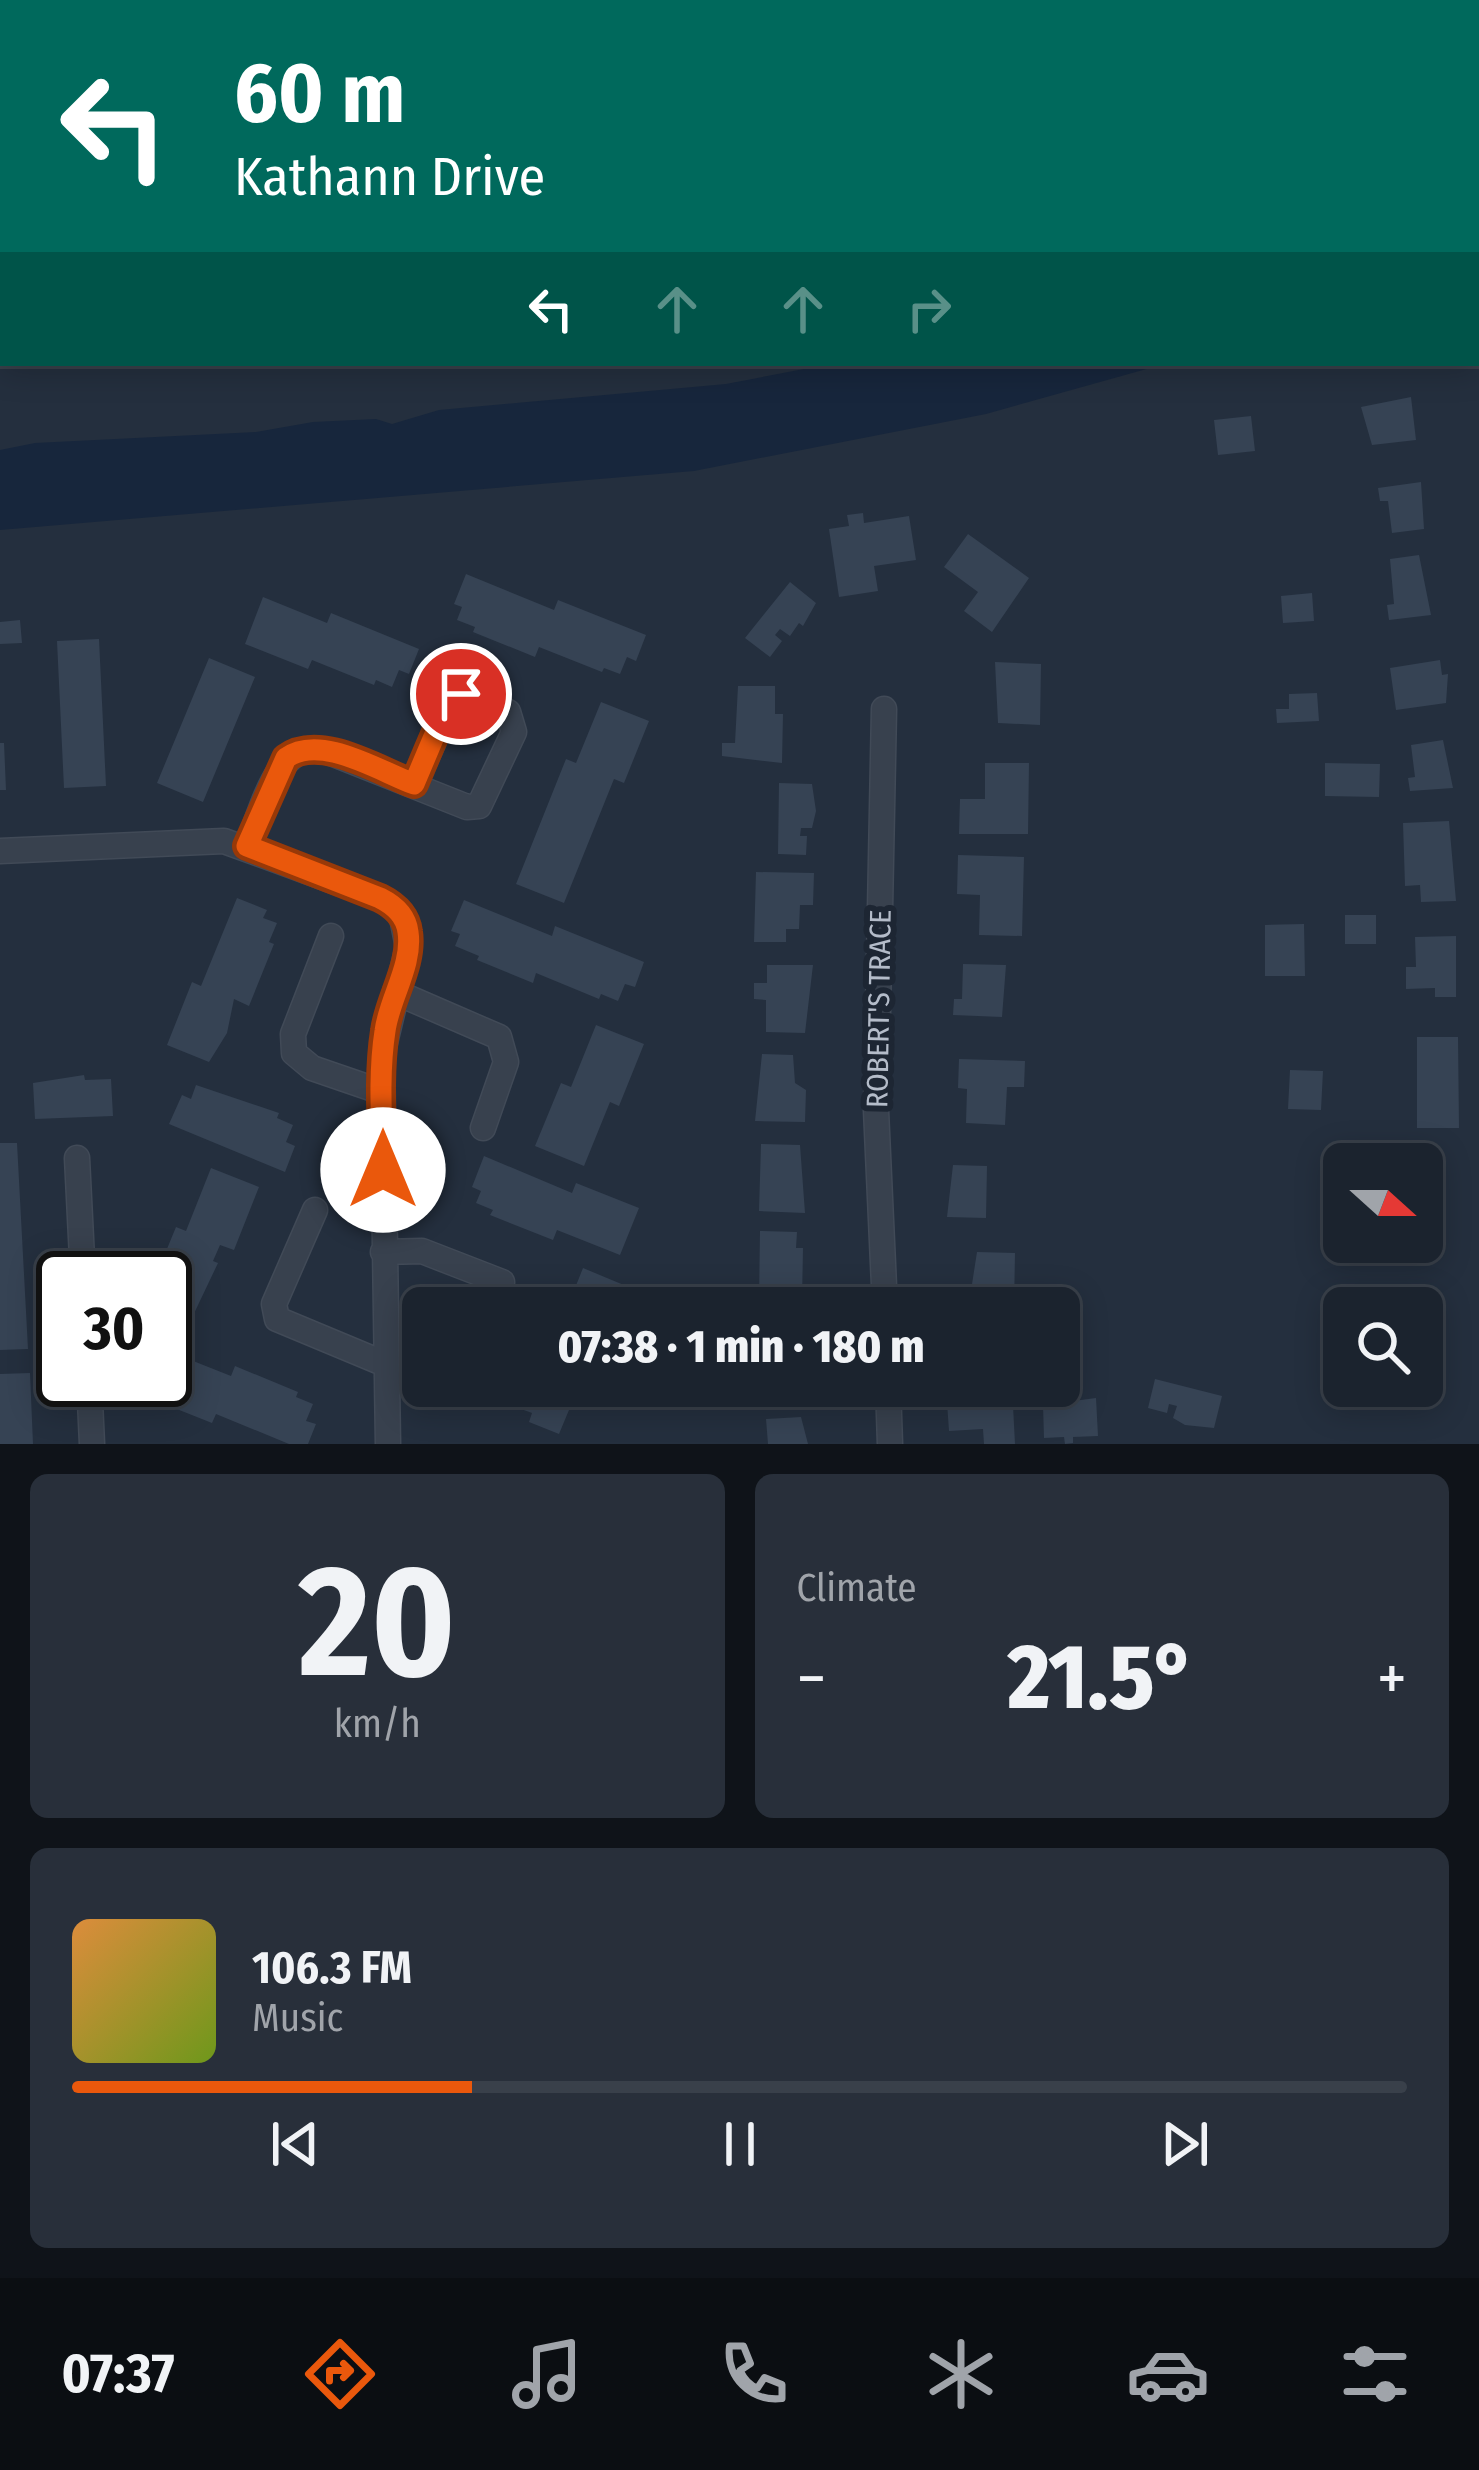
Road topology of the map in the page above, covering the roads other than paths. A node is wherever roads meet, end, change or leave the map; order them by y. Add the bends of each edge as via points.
1 (884, 709) dead end
2 (414, 784) junction
3 (247, 846) junction
4 (0, 851) edge
5 (331, 935) dead end
6 (395, 992) junction
7 (382, 1092) junction
8 (483, 1128) dead end
9 (77, 1158) dead end
10 (315, 1210) dead end
11 (82, 1251) edge
12 (383, 1252) junction
13 (500, 1287) edge
14 (883, 1287) edge
15 (385, 1364) junction
16 (90, 1407) edge
17 (889, 1407) edge
18 (92, 1444) edge
19 (388, 1444) edge
20 (890, 1444) edge

1 - 14 street, ROBERT'S TRACE via 876,1110
2 - 2 street via 467,807 484,803 514,732 508,712 454,697
2 - 3 street via 303,748 286,758
3 - 4 street via 208,840
3 - 6 street via 393,904 409,936
5 - 7 street via 293,1034 294,1053 312,1068
6 - 7 street
6 - 8 street via 499,1037 506,1062
7 - 12 street
9 - 11 street
10 - 15 street via 274,1304 277,1319
12 - 13 street via 422,1251
12 - 15 street
15 - 19 street
16 - 18 street
17 - 20 street

